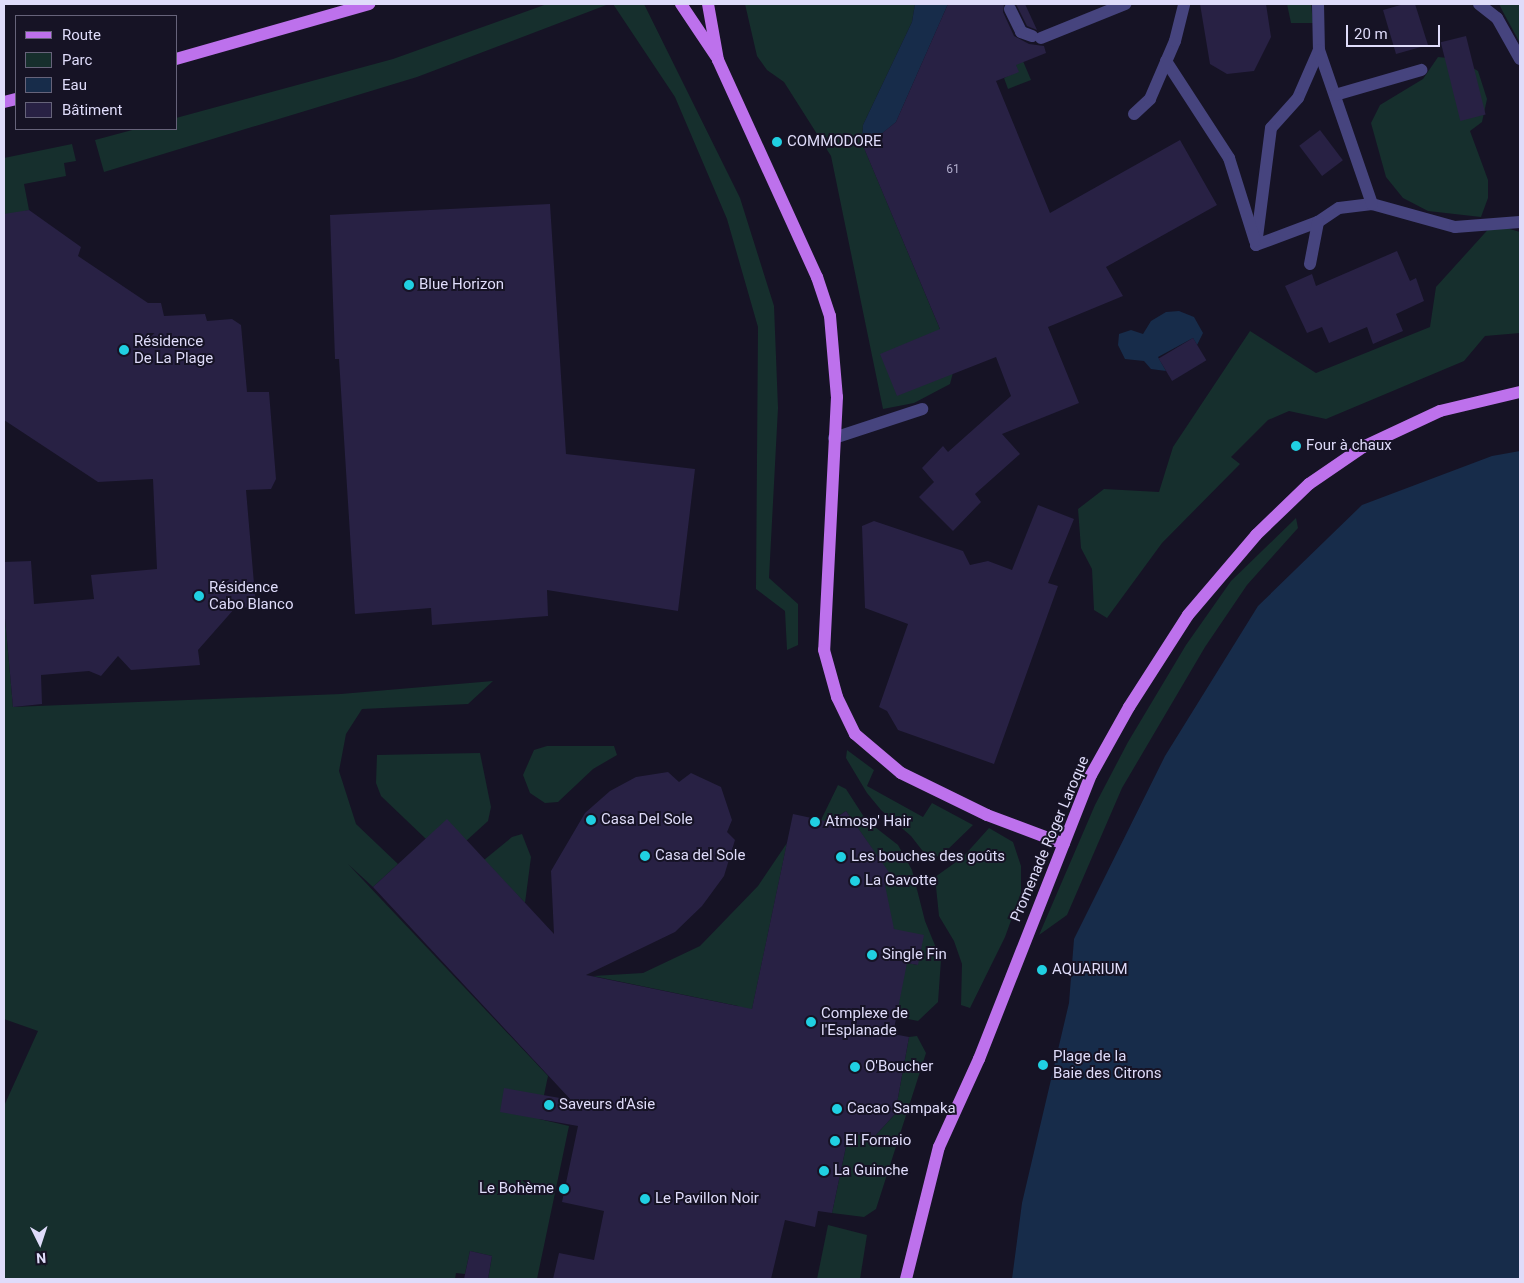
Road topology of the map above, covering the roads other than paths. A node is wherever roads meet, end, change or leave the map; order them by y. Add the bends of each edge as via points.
1 (369, 4) edge
2 (680, 4) edge
3 (708, 4) edge
4 (1125, 4) edge
5 (1184, 4) edge
6 (1318, 4) edge
7 (1479, 4) edge
8 (1010, 9) dead end
9 (1319, 50) junction
10 (178, 57) edge
11 (1520, 59) edge
12 (718, 60) junction
13 (1166, 61) junction
14 (1421, 70) dead end
15 (1335, 95) junction
16 (1134, 114) dead end
17 (1372, 204) junction
18 (1318, 222) junction
19 (1520, 222) edge
20 (1256, 245) junction
21 (1310, 264) dead end
22 (1520, 392) edge
23 (922, 409) dead end
24 (834, 438) junction
25 (1064, 844) junction
26 (906, 1279) edge

1 - 10 main road
2 - 12 main road
3 - 12 main road
4 - 8 lane via 1036,37 1021,32
5 - 13 lane via 1175,41
6 - 9 lane
7 - 11 lane via 1497,18
9 - 15 lane
9 - 20 lane via 1298,98 1271,128
12 - 24 main road via 817,277 830,316 837,375
13 - 16 lane via 1150,98
13 - 20 lane via 1230,158
14 - 15 lane
15 - 17 lane
17 - 18 lane via 1339,208
17 - 19 lane via 1455,227
18 - 20 lane
18 - 21 lane
22 - 25 main road, Promenade Roger Laroque via 1440,412 1363,447 1308,484 1262,529 1188,615 1129,706 1091,775
23 - 24 lane
24 - 25 main road via 824,650 837,697 855,734 901,773 987,815
25 - 26 main road, Promenade Roger Laroque via 940,1148

